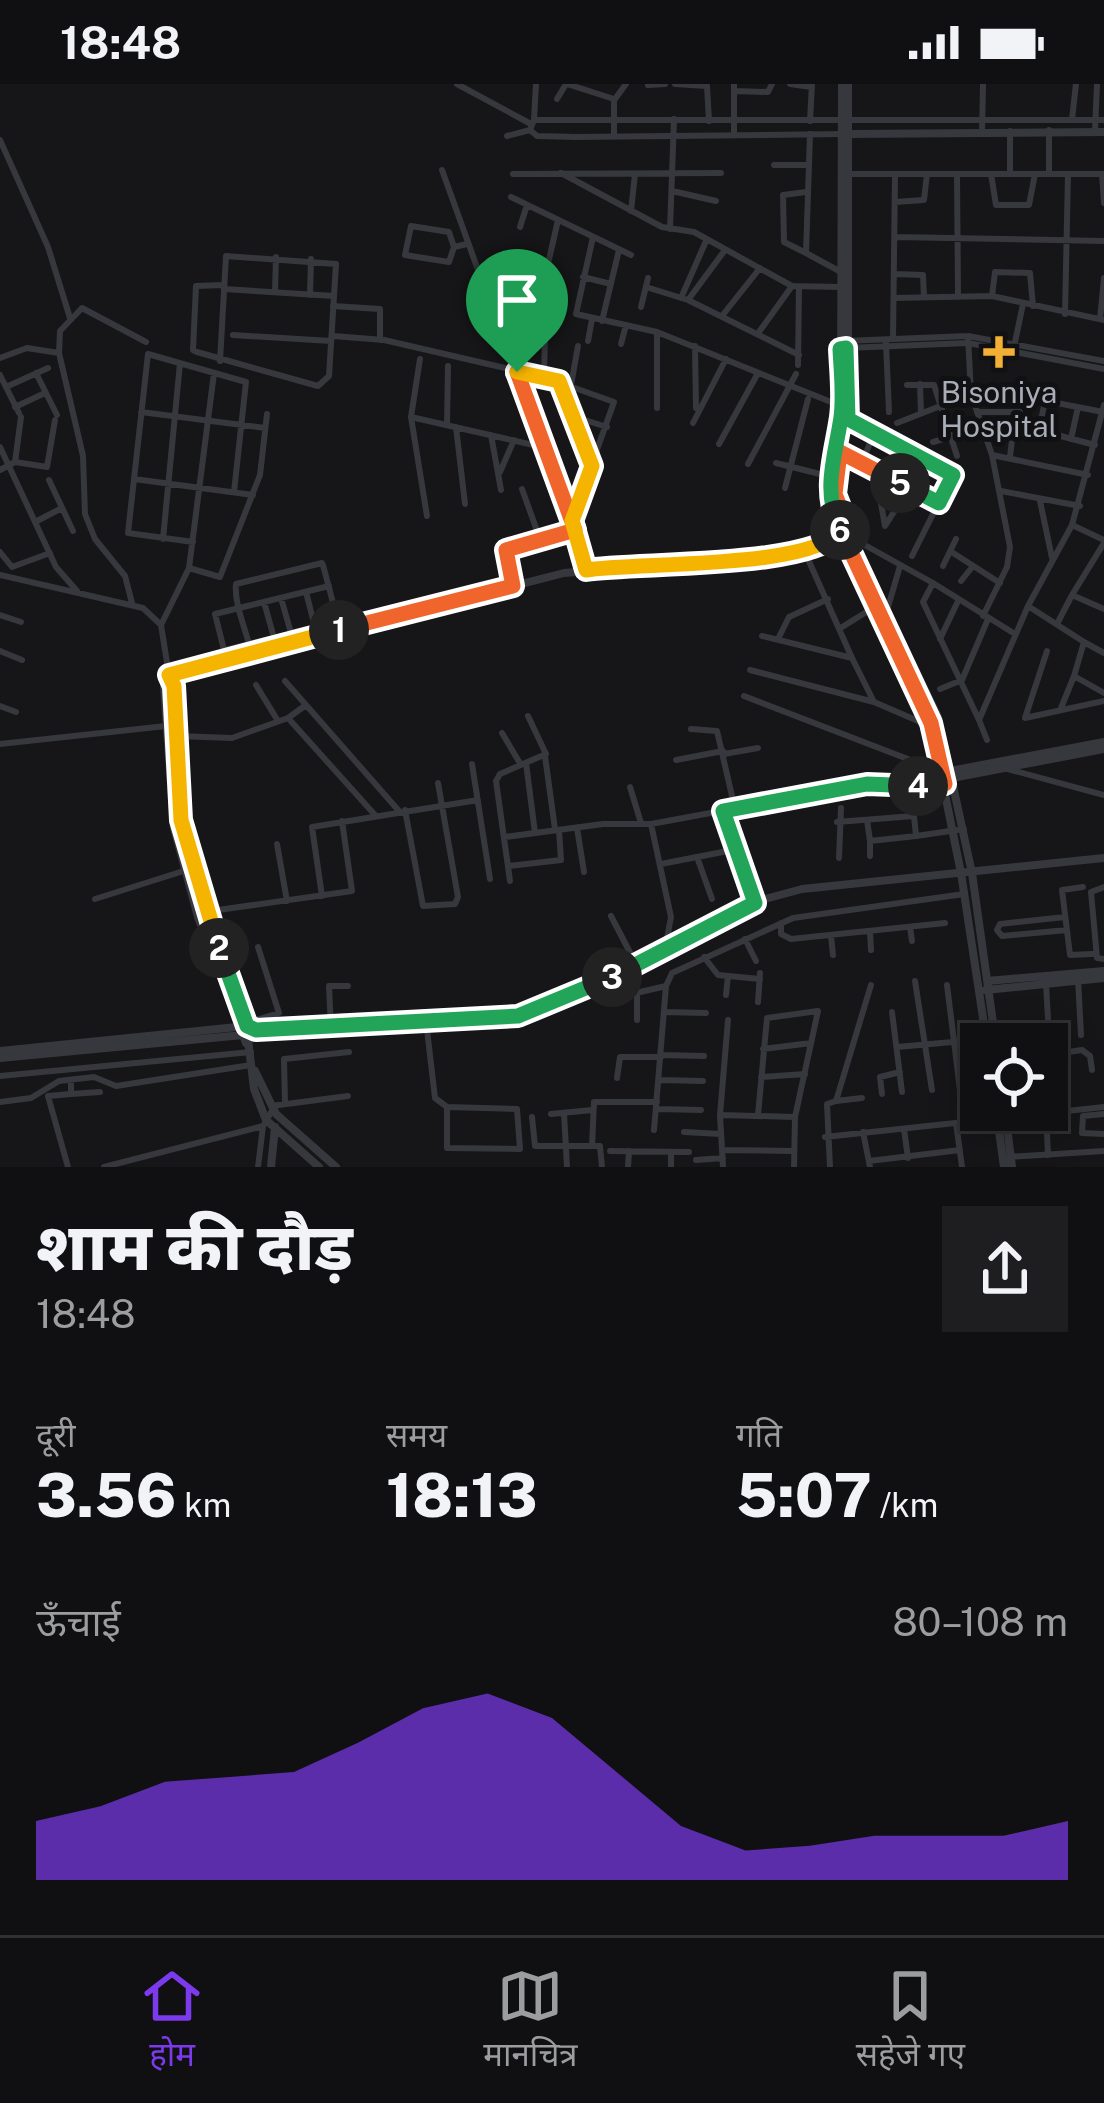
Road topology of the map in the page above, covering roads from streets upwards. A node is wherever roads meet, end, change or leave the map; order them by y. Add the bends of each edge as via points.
1 (457, 84) edge
2 (536, 84) edge
3 (567, 84) edge
4 (626, 84) edge
5 (665, 84) edge
6 (675, 84) edge
7 (772, 84) edge
8 (790, 84) edge
9 (845, 84) edge
10 (983, 84) edge
11 (1076, 84) edge
12 (1096, 84) edge
13 (648, 85) edge
14 (695, 85) edge
15 (812, 86) edge
16 (734, 87) edge
17 (595, 88) edge
18 (557, 99) dead end
19 (614, 99) junction
20 (1100, 103) edge
21 (674, 118) junction
22 (1072, 119) junction
23 (982, 120) junction
24 (709, 121) junction
25 (575, 122) junction
26 (613, 122) junction
27 (734, 122) junction
28 (810, 122) junction
29 (845, 122) junction
30 (532, 125) junction
31 (1099, 125) edge
32 (1010, 130) junction
33 (1049, 130) junction
34 (982, 132) junction
35 (614, 134) junction
36 (810, 134) junction
37 (844, 134) junction
38 (734, 135) junction
39 (507, 136) dead end
40 (674, 136) junction
41 (576, 137) junction
42 (0, 140) edge
43 (774, 165) dead end
44 (808, 165) junction
45 (442, 170) dead end
46 (561, 173) junction
47 (675, 173) junction
48 (721, 173) dead end
49 (513, 174) dead end
50 (635, 174) junction
51 (849, 174) junction
52 (896, 174) junction
53 (927, 174) junction
54 (957, 174) junction
55 (992, 174) junction
56 (1010, 174) junction
57 (1035, 174) junction
58 (1049, 174) junction
59 (1068, 174) junction
60 (1103, 174) edge
61 (672, 191) junction
62 (806, 192) junction
63 (511, 197) dead end
64 (716, 201) dead end
65 (895, 202) junction
66 (1104, 202) edge
67 (527, 205) junction
68 (631, 212) junction
69 (558, 220) junction
70 (520, 227) dead end
71 (670, 229) junction
72 (593, 237) junction
73 (895, 237) junction
74 (958, 238) junction
75 (1067, 239) junction
76 (707, 240) junction
77 (1104, 241) edge
78 (467, 244) junction
79 (454, 247) junction
80 (619, 250) junction
81 (725, 250) junction
82 (806, 253) junction
83 (631, 255) dead end
84 (276, 257) junction
85 (311, 260) junction
86 (760, 268) junction
87 (841, 272) junction
88 (894, 274) junction
89 (583, 278) junction
90 (1104, 278) edge
91 (611, 284) junction
92 (841, 286) junction
93 (223, 287) junction
94 (796, 287) junction
95 (528, 291) dead end
96 (275, 292) junction
97 (958, 294) junction
98 (310, 295) junction
99 (992, 296) junction
100 (924, 297) junction
101 (894, 298) junction
102 (684, 299) junction
103 (333, 301) junction
104 (1023, 304) junction
105 (1033, 306) junction
106 (641, 307) dead end
107 (1065, 314) junction
108 (722, 316) junction
109 (592, 319) junction
110 (1102, 320) edge
111 (602, 321) junction
112 (66, 322) junction
113 (626, 325) junction
114 (657, 332) junction
115 (758, 333) junction
116 (233, 335) dead end
117 (543, 336) junction
118 (331, 339) junction
119 (380, 340) junction
120 (968, 340) junction
121 (589, 341) dead end
122 (146, 342) dead end
123 (888, 342) junction
124 (621, 344) dead end
125 (843, 345) junction
126 (578, 346) dead end
127 (695, 346) junction
128 (1014, 347) junction
129 (59, 353) junction
130 (799, 356) junction
131 (0, 358) edge
132 (726, 358) junction
133 (419, 359) dead end
134 (220, 361) junction
135 (180, 363) junction
136 (1104, 365) edge
137 (448, 366) dead end
138 (48, 368) dead end
139 (517, 372) junction
140 (37, 373) junction
141 (214, 373) junction
142 (758, 374) junction
143 (0, 375) edge
144 (544, 377) junction
145 (559, 381) junction
146 (920, 384) junction
147 (907, 385) dead end
148 (571, 386) junction
149 (6, 387) junction
150 (788, 388) junction
151 (971, 390) junction
152 (46, 392) junction
153 (808, 397) junction
154 (1046, 401) junction
155 (841, 406) junction
156 (937, 407) junction
157 (1078, 407) junction
158 (657, 408) dead end
159 (1103, 409) edge
160 (697, 411) junction
161 (18, 412) junction
162 (140, 412) junction
163 (889, 412) dead end
164 (977, 412) junction
165 (1020, 412) dead end
166 (921, 413) junction
167 (267, 414) dead end
168 (411, 416) junction
169 (572, 416) junction
170 (175, 417) junction
171 (848, 419) junction
172 (208, 421) junction
173 (693, 423) dead end
174 (897, 423) dead end
175 (241, 424) junction
176 (451, 426) junction
177 (266, 428) junction
178 (607, 428) junction
179 (1039, 430) junction
180 (874, 434) junction
181 (491, 435) junction
182 (950, 437) junction
183 (514, 440) junction
184 (1070, 440) junction
185 (933, 442) dead end
186 (719, 444) dead end
187 (1095, 445) junction
188 (0, 447) edge
189 (544, 447) junction
190 (840, 452) junction
191 (753, 454) junction
192 (992, 455) junction
193 (1010, 457) junction
194 (748, 464) dead end
195 (862, 464) junction
196 (954, 465) junction
197 (8, 466) edge
198 (592, 466) junction
199 (790, 466) junction
200 (874, 470) junction
201 (498, 475) junction
202 (1088, 475) junction
203 (828, 476) junction
204 (134, 479) junction
205 (49, 480) dead end
206 (168, 484) junction
207 (200, 488) junction
208 (785, 488) dead end
209 (909, 488) junction
210 (522, 489) dead end
211 (501, 490) dead end
212 (1000, 491) junction
213 (234, 492) junction
214 (253, 495) junction
215 (1040, 499) junction
216 (939, 503) junction
217 (465, 505) dead end
218 (1080, 506) junction
219 (62, 508) junction
220 (427, 516) dead end
221 (35, 522) junction
222 (573, 525) junction
223 (1072, 525) junction
224 (73, 531) dead end
225 (848, 534) junction
226 (163, 539) junction
227 (540, 539) junction
228 (956, 539) dead end
229 (1104, 541) edge
230 (193, 542) junction
231 (804, 550) junction
232 (950, 551) junction
233 (0, 552) edge
234 (50, 554) junction
235 (912, 556) dead end
236 (1053, 562) junction
237 (900, 566) junction
238 (943, 566) dead end
239 (973, 566) junction
240 (190, 568) junction
241 (586, 570) junction
242 (0, 575) edge
243 (962, 581) dead end
244 (933, 583) junction
245 (1000, 583) junction
246 (329, 586) junction
247 (513, 586) junction
248 (306, 592) junction
249 (80, 593) junction
250 (1072, 595) junction
251 (281, 598) junction
252 (828, 599) junction
253 (958, 601) junction
254 (264, 602) junction
255 (132, 603) junction
256 (876, 606) junction
257 (1028, 607) junction
258 (239, 608) junction
259 (888, 608) junction
260 (1104, 608) edge
261 (0, 615) edge
262 (986, 617) junction
263 (21, 622) dead end
264 (1057, 624) junction
265 (161, 625) junction
266 (315, 627) junction
267 (839, 628) junction
268 (290, 633) junction
269 (1015, 634) junction
270 (762, 636) dead end
271 (279, 639) junction
272 (778, 639) junction
273 (940, 639) junction
274 (1084, 642) junction
275 (249, 644) junction
276 (0, 651) edge
277 (1047, 651) dead end
278 (1104, 653) edge
279 (852, 658) junction
280 (22, 659) dead end
281 (750, 670) dead end
282 (169, 675) junction
283 (1074, 676) junction
284 (962, 680) junction
285 (285, 681) dead end
286 (256, 685) dead end
287 (940, 689) dead end
288 (745, 696) dead end
289 (1104, 697) edge
290 (874, 702) junction
291 (306, 705) junction
292 (0, 706) edge
293 (1060, 710) junction
294 (16, 712) dead end
295 (528, 716) dead end
296 (288, 718) junction
297 (980, 720) junction
298 (278, 721) junction
299 (932, 727) junction
300 (173, 729) junction
301 (691, 729) dead end
302 (502, 733) dead end
303 (987, 740) dead end
304 (0, 744) edge
305 (1104, 746) edge
306 (758, 748) dead end
307 (724, 752) junction
308 (545, 756) junction
309 (676, 760) dead end
310 (472, 764) dead end
311 (524, 764) junction
312 (1003, 768) junction
313 (947, 777) junction
314 (438, 782) dead end
315 (913, 786) junction
316 (630, 787) dead end
317 (1101, 792) edge
318 (478, 800) junction
319 (442, 805) junction
320 (734, 808) junction
321 (841, 808) dead end
322 (402, 811) junction
323 (723, 811) junction
324 (375, 814) junction
325 (914, 816) junction
326 (867, 820) junction
327 (342, 821) junction
328 (837, 822) junction
329 (646, 824) junction
330 (577, 828) junction
331 (964, 829) junction
332 (557, 831) junction
333 (951, 832) junction
334 (535, 833) junction
335 (916, 836) junction
336 (505, 837) junction
337 (870, 841) junction
338 (277, 844) dead end
339 (734, 850) junction
340 (870, 856) dead end
341 (697, 857) junction
342 (839, 858) dead end
343 (1104, 858) edge
344 (660, 864) junction
345 (509, 866) junction
346 (189, 869) junction
347 (584, 872) dead end
348 (967, 873) junction
349 (490, 879) dead end
350 (510, 881) dead end
351 (1083, 887) dead end
352 (1104, 887) edge
353 (964, 894) junction
354 (322, 896) junction
355 (712, 898) dead end
356 (94, 899) dead end
357 (287, 901) junction
358 (755, 903) junction
359 (202, 913) junction
360 (611, 916) dead end
361 (1065, 917) junction
362 (781, 922) junction
363 (945, 923) dead end
364 (910, 927) junction
365 (997, 930) junction
366 (1067, 930) junction
367 (981, 931) junction
368 (870, 932) junction
369 (831, 936) junction
370 (745, 939) junction
371 (911, 941) dead end
372 (258, 947) dead end
373 (665, 949) junction
374 (872, 950) dead end
375 (833, 955) dead end
376 (1092, 955) dead end
377 (704, 957) junction
378 (1104, 959) edge
379 (756, 962) dead end
380 (636, 964) junction
381 (1104, 975) edge
382 (728, 976) junction
383 (1078, 977) junction
384 (915, 981) dead end
385 (1046, 984) junction
386 (871, 985) dead end
387 (947, 985) dead end
388 (348, 986) dead end
389 (666, 986) junction
390 (983, 986) junction
391 (637, 992) junction
392 (726, 995) dead end
393 (620, 997) dead end
394 (758, 1002) dead end
395 (664, 1012) junction
396 (892, 1012) dead end
397 (706, 1013) dead end
398 (1048, 1019) dead end
399 (637, 1020) dead end
400 (728, 1020) dead end
401 (988, 1023) edge
402 (426, 1024) junction
403 (332, 1028) junction
404 (249, 1032) junction
405 (1081, 1035) dead end
406 (955, 1042) junction
407 (960, 1042) edge
408 (811, 1043) junction
409 (925, 1045) junction
410 (897, 1047) junction
411 (763, 1049) junction
412 (349, 1052) dead end
413 (1068, 1053) edge
414 (0, 1054) edge
415 (661, 1056) junction
416 (704, 1056) dead end
417 (254, 1067) junction
418 (74, 1069) junction
419 (1092, 1070) dead end
420 (900, 1072) junction
421 (805, 1074) junction
422 (0, 1076) edge
423 (617, 1078) dead end
424 (760, 1078) junction
425 (73, 1079) junction
426 (658, 1080) junction
427 (703, 1081) dead end
428 (932, 1090) dead end
429 (960, 1090) dead end
430 (100, 1092) dead end
431 (902, 1092) dead end
432 (71, 1094) junction
433 (883, 1094) dead end
434 (348, 1096) dead end
435 (862, 1098) dead end
436 (836, 1101) junction
437 (0, 1102) edge
438 (285, 1104) junction
439 (656, 1106) junction
440 (447, 1107) junction
441 (273, 1110) junction
442 (701, 1110) dead end
443 (1104, 1110) edge
444 (592, 1111) junction
445 (1068, 1111) edge
446 (564, 1113) junction
447 (551, 1114) dead end
448 (720, 1115) junction
449 (758, 1115) junction
450 (532, 1117) dead end
451 (795, 1117) junction
452 (960, 1121) edge
453 (956, 1122) junction
454 (265, 1123) junction
455 (904, 1129) junction
456 (274, 1130) junction
457 (654, 1130) dead end
458 (1003, 1131) edge
459 (1047, 1131) edge
460 (684, 1132) dead end
461 (863, 1132) junction
462 (721, 1134) junction
463 (1104, 1134) edge
464 (825, 1137) junction
465 (566, 1146) junction
466 (592, 1146) junction
467 (961, 1150) junction
468 (610, 1151) dead end
469 (629, 1151) junction
470 (793, 1151) junction
471 (1102, 1151) edge
472 (671, 1152) junction
473 (689, 1152) dead end
474 (1048, 1155) junction
475 (722, 1158) edge
476 (908, 1158) junction
477 (697, 1160) dead end
478 (1007, 1162) edge
479 (869, 1164) edge
480 (273, 1165) edge
481 (68, 1167) edge
482 (104, 1167) edge
483 (258, 1167) edge
484 (319, 1167) edge
485 (336, 1167) edge
486 (567, 1167) edge
487 (602, 1167) edge
488 (628, 1167) edge
489 (670, 1167) edge
490 (794, 1167) edge
491 (830, 1167) edge
492 (962, 1167) edge
493 (1100, 1167) edge

1 - 30 street
2 - 30 street
3 - 17 street
3 - 18 street
4 - 19 street
5 - 13 street
6 - 14 street
7 - 16 street via 768,92
8 - 15 street
9 - 29 street
10 - 23 street
11 - 22 street
12 - 20 street
14 - 24 street via 710,90
15 - 28 street
16 - 27 street
17 - 19 street
19 - 26 street
20 - 31 street
21 - 24 street
21 - 26 street
21 - 40 street
22 - 23 street
22 - 31 street
23 - 29 street
23 - 34 street
24 - 27 street
25 - 26 street
25 - 30 street
25 - 41 street
26 - 35 street
27 - 28 street
27 - 38 street
28 - 29 street
28 - 36 street
29 - 37 street
30 - 39 street
30 - 41 street via 537,136
31 - 33 street
32 - 33 street
32 - 34 street
32 - 56 street
33 - 58 street
34 - 37 street
35 - 40 street
35 - 41 street
36 - 37 street
36 - 38 street
36 - 44 street
37 - 51 street
37 - 87 street
38 - 40 street
40 - 47 street
42 - 112 street via 48,247
43 - 44 street
44 - 62 street
45 - 78 street
46 - 49 street
46 - 50 street
46 - 68 street
47 - 48 street
47 - 50 street
47 - 61 street
50 - 68 street
51 - 52 street
51 - 125 street
52 - 53 street
52 - 65 street
53 - 54 street
53 - 65 street via 924,200
54 - 55 street
54 - 74 street
55 - 56 street
55 - 57 street via 996,205 1029,206
56 - 57 street
57 - 58 street
58 - 59 street
59 - 60 street
59 - 75 street
60 - 66 street
61 - 64 street
61 - 71 street
62 - 82 street
62 - 82 street via 783,194 783,217 784,242
63 - 67 street
65 - 73 street
67 - 69 street
67 - 70 street
68 - 71 street
69 - 72 street
69 - 117 street
71 - 76 street
72 - 80 street
72 - 89 street
73 - 74 street
73 - 88 street
74 - 75 street
74 - 97 street
75 - 77 street
75 - 107 street
76 - 81 street
76 - 102 street
78 - 79 street
78 - 139 street
79 - 79 street via 449,262 405,255 411,226 449,232
80 - 83 street
80 - 91 street
81 - 86 street
81 - 102 street
82 - 87 street
84 - 85 street
84 - 93 street via 226,256
84 - 96 street
85 - 98 street
85 - 103 street via 334,262
86 - 94 street
86 - 108 street
87 - 92 street
88 - 100 street via 923,275
88 - 101 street
89 - 91 street
89 - 109 street via 575,313
90 - 110 street
91 - 111 street
92 - 94 street
92 - 125 street
93 - 96 street
93 - 134 street
93 - 134 street via 196,285 191,341 196,352
94 - 115 street
94 - 130 street
95 - 117 street
96 - 98 street
97 - 99 street
97 - 100 street
98 - 103 street
99 - 104 street
99 - 105 street via 995,272 1030,273
100 - 101 street
101 - 123 street
102 - 106 street via 647,283
102 - 108 street
103 - 118 street
103 - 119 street via 380,309
104 - 105 street
104 - 128 street
105 - 107 street
107 - 110 street
108 - 115 street
109 - 111 street
109 - 121 street
111 - 113 street
112 - 122 street via 86,308
112 - 129 street
113 - 114 street
113 - 124 street
114 - 127 street
114 - 158 street
115 - 130 street
116 - 118 street
117 - 144 street
118 - 119 street
118 - 134 street via 329,376 318,386
119 - 139 street
120 - 123 street
120 - 128 street
120 - 151 street
123 - 125 street
123 - 163 street
125 - 155 street
125 - 171 street
126 - 148 street
127 - 132 street
127 - 160 street
128 - 136 street
129 - 131 street via 23,348
129 - 255 street via 83,456 85,514 125,576
130 - 150 street
132 - 142 street
132 - 160 street
133 - 168 street
135 - 141 street
135 - 162 street via 148,354
135 - 170 street
137 - 176 street
138 - 140 street
139 - 144 street
139 - 189 street
140 - 149 street
140 - 152 street
141 - 172 street
141 - 175 street via 246,382
142 - 150 street
142 - 186 street
143 - 149 street
144 - 145 street
145 - 148 street
145 - 169 street
146 - 147 street
146 - 156 street via 934,385
146 - 166 street
148 - 178 street via 614,402
149 - 161 street
150 - 153 street
150 - 191 street
151 - 154 street
151 - 156 street
151 - 164 street
152 - 161 street
152 - 197 street via 56,418 49,466
153 - 155 street
153 - 199 street
154 - 157 street
154 - 179 street
155 - 203 street
156 - 166 street
156 - 182 street
157 - 159 street
157 - 184 street
159 - 187 street
160 - 173 street
161 - 197 street
162 - 170 street
162 - 204 street
164 - 165 street
164 - 192 street
166 - 174 street
167 - 177 street
168 - 176 street
168 - 220 street
169 - 178 street
169 - 198 street
170 - 172 street
170 - 206 street
171 - 180 street
171 - 190 street
172 - 175 street
172 - 207 street
175 - 177 street
175 - 213 street
176 - 181 street
176 - 217 street
177 - 214 street
178 - 198 street
179 - 184 street
179 - 193 street via 1016,426
180 - 195 street
180 - 196 street
181 - 183 street
181 - 201 street
182 - 185 street
182 - 196 street
183 - 189 street
183 - 201 street
184 - 187 street
187 - 202 street
188 - 197 street
189 - 222 street
190 - 195 street
190 - 225 street via 835,494
191 - 194 street
191 - 199 street
192 - 193 street
192 - 212 street
193 - 202 street
195 - 200 street
196 - 216 street
197 - 221 street
198 - 222 street
199 - 203 street
199 - 208 street
200 - 209 street
200 - 209 street via 885,526
201 - 211 street
202 - 218 street
203 - 225 street via 831,508
204 - 206 street
204 - 226 street via 129,534
205 - 219 street
206 - 207 street
206 - 226 street
207 - 213 street
207 - 230 street
209 - 216 street
210 - 227 street
212 - 215 street
212 - 245 street via 1010,547
213 - 214 street
214 - 240 street via 220,578
215 - 218 street
215 - 236 street
216 - 235 street
218 - 223 street
219 - 221 street
219 - 224 street
221 - 234 street
222 - 227 street
222 - 241 street
223 - 229 street
223 - 236 street
225 - 231 street
225 - 237 street
225 - 256 street
225 - 259 street
226 - 230 street
227 - 247 street via 506,550
228 - 232 street
229 - 250 street
230 - 240 street
231 - 241 street
231 - 252 street
232 - 238 street
232 - 239 street
233 - 234 street via 12,566
234 - 249 street
236 - 257 street
237 - 244 street
237 - 259 street
239 - 243 street
239 - 245 street
240 - 265 street
241 - 247 street
242 - 249 street
244 - 253 street
244 - 273 street via 923,602
245 - 262 street
246 - 248 street
246 - 258 street via 317,562 236,584
246 - 266 street via 337,620
247 - 271 street
248 - 251 street
248 - 266 street
249 - 255 street
250 - 260 street
250 - 264 street
251 - 254 street
251 - 268 street
252 - 267 street
252 - 272 street via 789,616
253 - 262 street
253 - 273 street
254 - 258 street
254 - 271 street
255 - 265 street
256 - 267 street
256 - 299 street
257 - 264 street
257 - 269 street
258 - 275 street
258 - 275 street via 214,615 221,648
259 - 313 street via 938,717
261 - 263 street
262 - 269 street
262 - 284 street
264 - 274 street
265 - 282 street
266 - 268 street
267 - 279 street
268 - 271 street
269 - 297 street
270 - 272 street
271 - 275 street
271 - 282 street
272 - 279 street
273 - 284 street
274 - 278 street
274 - 283 street
276 - 280 street
277 - 293 street via 1022,715
279 - 290 street
281 - 290 street
282 - 300 street
283 - 289 street
283 - 293 street
284 - 287 street
284 - 297 street
285 - 291 street
286 - 298 street
288 - 313 street
289 - 293 street
290 - 299 street
291 - 296 street
291 - 322 street
292 - 294 street
295 - 308 street
296 - 298 street
296 - 324 street
297 - 303 street
298 - 300 street via 232,738
299 - 313 street
300 - 304 street
300 - 346 street
300 - 346 street via 173,821
301 - 307 street via 715,729
302 - 311 street
305 - 312 street
305 - 313 street
306 - 307 street
307 - 309 street
307 - 320 street
308 - 311 street
308 - 332 street
310 - 318 street
311 - 334 street
311 - 336 street via 496,778
312 - 313 street
312 - 317 street
313 - 315 street
313 - 331 street
313 - 333 street
314 - 319 street
315 - 320 street via 867,784
315 - 325 street
316 - 329 street
318 - 319 street
318 - 349 street
319 - 322 street
319 - 322 street via 459,899 430,909
320 - 323 street
321 - 328 street
322 - 324 street
323 - 329 street
323 - 339 street
324 - 327 street
325 - 326 street
325 - 335 street
326 - 328 street
326 - 337 street
327 - 354 street via 352,889
327 - 354 street via 309,830
328 - 342 street
329 - 330 street
329 - 344 street
330 - 332 street
330 - 347 street
331 - 333 street
331 - 348 street
332 - 334 street
332 - 345 street via 561,860
333 - 335 street
333 - 348 street
334 - 336 street
335 - 337 street
336 - 345 street
337 - 340 street
338 - 357 street
339 - 341 street
339 - 358 street
341 - 344 street
341 - 355 street
343 - 348 street
344 - 373 street via 671,917
345 - 350 street
346 - 356 street
346 - 359 street
348 - 353 street
348 - 358 street via 802,889
348 - 367 street
351 - 361 street via 1062,890
352 - 378 street via 1091,892 1097,958
353 - 362 street
353 - 390 street
354 - 357 street
357 - 359 street
358 - 373 street
359 - 404 street
360 - 380 street
361 - 365 street
361 - 366 street
362 - 369 street via 788,939
362 - 370 street
363 - 364 street
364 - 368 street
364 - 371 street
365 - 366 street via 1002,937
365 - 367 street
366 - 376 street via 1071,957
367 - 390 street
368 - 369 street
368 - 374 street
369 - 375 street
370 - 377 street
370 - 379 street
372 - 404 street via 279,1013
373 - 380 street
377 - 382 street
377 - 389 street via 672,973
380 - 402 street via 518,1016
381 - 383 street
382 - 392 street
382 - 394 street via 760,976
383 - 385 street
383 - 390 street
383 - 405 street
384 - 409 street
385 - 390 street
385 - 398 street
386 - 436 street
387 - 406 street
388 - 403 street via 329,986
389 - 391 street
389 - 395 street
390 - 401 street
391 - 393 street
391 - 399 street
395 - 397 street
395 - 415 street
396 - 410 street
400 - 448 street
402 - 403 street
402 - 440 street via 436,1098
403 - 404 street
404 - 414 street
404 - 417 street
404 - 418 street
406 - 407 street
406 - 409 street
406 - 429 street
408 - 411 street
408 - 411 street via 818,1011 772,1014
408 - 421 street
409 - 410 street
409 - 428 street
410 - 420 street
411 - 424 street
412 - 438 street via 284,1059
413 - 419 street via 1087,1052
415 - 416 street
415 - 423 street via 620,1057
415 - 426 street
417 - 425 street via 116,1086
417 - 441 street
417 - 454 street
418 - 422 street
418 - 425 street
420 - 431 street
420 - 433 street via 880,1077
421 - 424 street
421 - 451 street
424 - 449 street
425 - 432 street
425 - 437 street
426 - 427 street
426 - 439 street
430 - 432 street
432 - 481 street via 48,1096
434 - 438 street
435 - 436 street
436 - 464 street via 827,1104
438 - 441 street
439 - 442 street
439 - 444 street via 596,1101
439 - 457 street
440 - 440 street via 517,1109 520,1149 447,1148
441 - 454 street
441 - 456 street
441 - 485 street
443 - 445 street
443 - 463 street via 1083,1116 1082,1133
444 - 446 street
444 - 466 street
446 - 447 street
446 - 465 street
448 - 449 street
448 - 462 street
449 - 451 street
450 - 465 street via 535,1146
451 - 470 street
452 - 453 street
453 - 455 street
453 - 467 street
454 - 456 street
454 - 482 street
454 - 483 street
455 - 461 street
455 - 476 street
456 - 480 street
456 - 484 street
458 - 478 street
459 - 474 street
460 - 462 street
461 - 464 street
461 - 479 street
462 - 475 street
464 - 491 street
465 - 466 street
465 - 486 street
466 - 487 street via 602,1148
467 - 476 street
467 - 492 street
468 - 469 street
469 - 472 street
469 - 488 street
470 - 475 street
470 - 490 street
471 - 474 street
471 - 493 street
472 - 473 street
472 - 489 street
474 - 478 street
475 - 477 street
476 - 479 street

